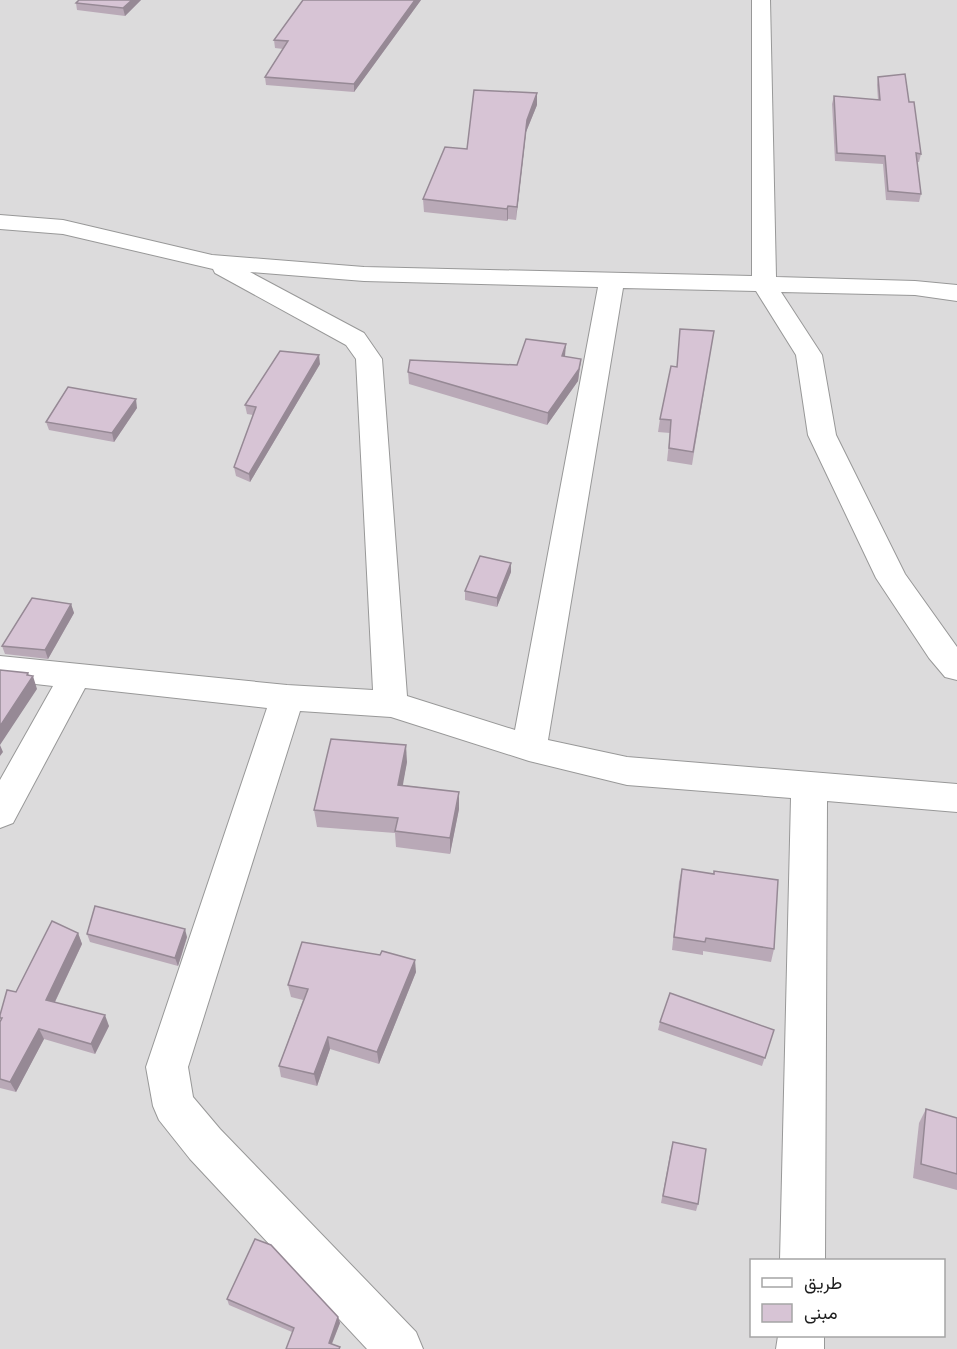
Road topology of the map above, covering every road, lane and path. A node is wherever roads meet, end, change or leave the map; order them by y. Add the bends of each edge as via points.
1 (761, 0) edge
2 (0, 222) edge
3 (212, 262) junction
4 (612, 281) junction
5 (764, 285) junction
6 (957, 293) edge
7 (0, 668) edge
8 (957, 668) edge
9 (76, 675) junction
10 (287, 698) junction
11 (391, 704) junction
12 (529, 748) junction
13 (809, 786) junction
14 (957, 798) edge
15 (0, 813) edge
16 (802, 1259) edge
17 (399, 1349) edge

1 - 5 street
2 - 3 street via 63,227
3 - 4 street via 364,274
3 - 11 street via 355,339 369,359
4 - 5 street
4 - 12 street
5 - 6 street via 915,288
5 - 8 street via 809,355 822,435 891,578 940,650
7 - 9 street
9 - 10 street
9 - 15 street
10 - 11 street
10 - 17 street via 167,1067 174,1107
11 - 12 street
12 - 13 street via 627,771
13 - 14 street
13 - 16 street

